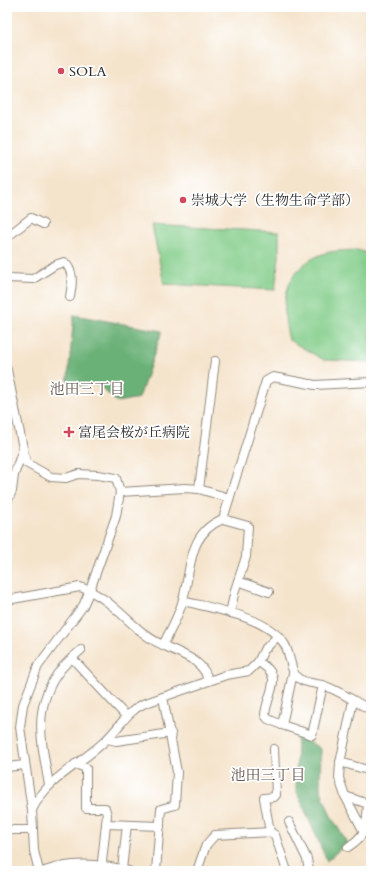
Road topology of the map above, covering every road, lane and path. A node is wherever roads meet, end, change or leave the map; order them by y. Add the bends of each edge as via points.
1 (43, 224) dead end
2 (7, 237) edge
3 (7, 278) edge
4 (70, 297) dead end
5 (215, 361) dead end
6 (7, 370) edge
7 (371, 382) edge
8 (22, 452) junction
9 (199, 489) junction
10 (120, 492) junction
11 (229, 498) junction
12 (7, 502) edge
13 (223, 519) junction
14 (238, 581) junction
15 (90, 590) junction
16 (269, 592) dead end
17 (7, 600) edge
18 (183, 601) junction
19 (230, 613) junction
20 (278, 636) junction
21 (163, 645) junction
22 (81, 650) dead end
23 (72, 658) junction
24 (258, 662) junction
25 (294, 673) junction
26 (208, 681) junction
27 (323, 685) junction
28 (164, 697) junction
29 (353, 701) junction
30 (371, 710) edge
31 (126, 716) junction
32 (282, 725) junction
33 (171, 732) junction
34 (108, 739) junction
35 (274, 749) dead end
36 (340, 762) junction
37 (75, 764) junction
38 (25, 766) junction
39 (7, 767) edge
40 (371, 771) edge
41 (49, 786) junction
42 (345, 796) junction
43 (369, 804) edge
44 (32, 810) junction
45 (289, 822) dead end
46 (106, 824) junction
47 (127, 825) junction
48 (160, 826) junction
49 (7, 830) edge
50 (32, 830) junction
51 (270, 832) junction
52 (364, 832) junction
53 (348, 847) dead end
54 (102, 868) edge
55 (126, 870) edge
56 (39, 871) edge
57 (45, 871) edge
58 (156, 871) edge
59 (197, 871) edge
60 (287, 871) edge
61 (309, 871) edge

1 - 2 street via 31,218
3 - 4 street via 33,279 64,262 70,267 73,278
5 - 9 street
6 - 8 street
7 - 11 street via 315,385 273,377 266,382
8 - 10 street via 26,463 51,477 66,478 78,474 116,478
8 - 12 street
9 - 10 street
9 - 11 street
10 - 15 street via 116,516
11 - 13 street
13 - 14 street via 248,526 246,557
13 - 18 street via 212,524 198,538 192,554
14 - 16 street
14 - 19 street
15 - 17 street via 80,587
15 - 21 street via 113,604 145,634
15 - 38 street via 83,606 38,666 24,697 20,727
18 - 19 street
18 - 21 street
19 - 20 street via 267,626
20 - 24 street via 264,650
20 - 25 street via 288,651
21 - 26 street via 197,662 207,673
22 - 23 street
23 - 31 street
23 - 41 street via 53,682 41,715 40,727
24 - 26 street via 249,671
24 - 32 street via 268,667 273,675 265,715
25 - 27 street via 298,678
25 - 32 street
26 - 28 street
27 - 29 street
27 - 32 street via 312,735
28 - 31 street via 143,704
28 - 33 street
29 - 30 street
29 - 36 street
31 - 34 street
33 - 34 street via 116,741
33 - 48 street via 177,772 175,805 172,808 162,808
34 - 37 street
35 - 51 street via 276,795 274,798 264,798
36 - 40 street
36 - 42 street via 339,778
37 - 41 street
37 - 46 street via 86,768 86,808 104,808 107,815
38 - 39 street
38 - 44 street
41 - 44 street
42 - 43 street
42 - 52 street
43 - 52 street
44 - 50 street
45 - 61 street via 307,859
46 - 47 street
46 - 54 street
47 - 48 street
47 - 55 street
48 - 58 street
49 - 50 street
50 - 56 street
51 - 59 street via 215,835 206,845
51 - 60 street via 275,835
52 - 53 street
54 - 55 street
54 - 57 street via 69,865

